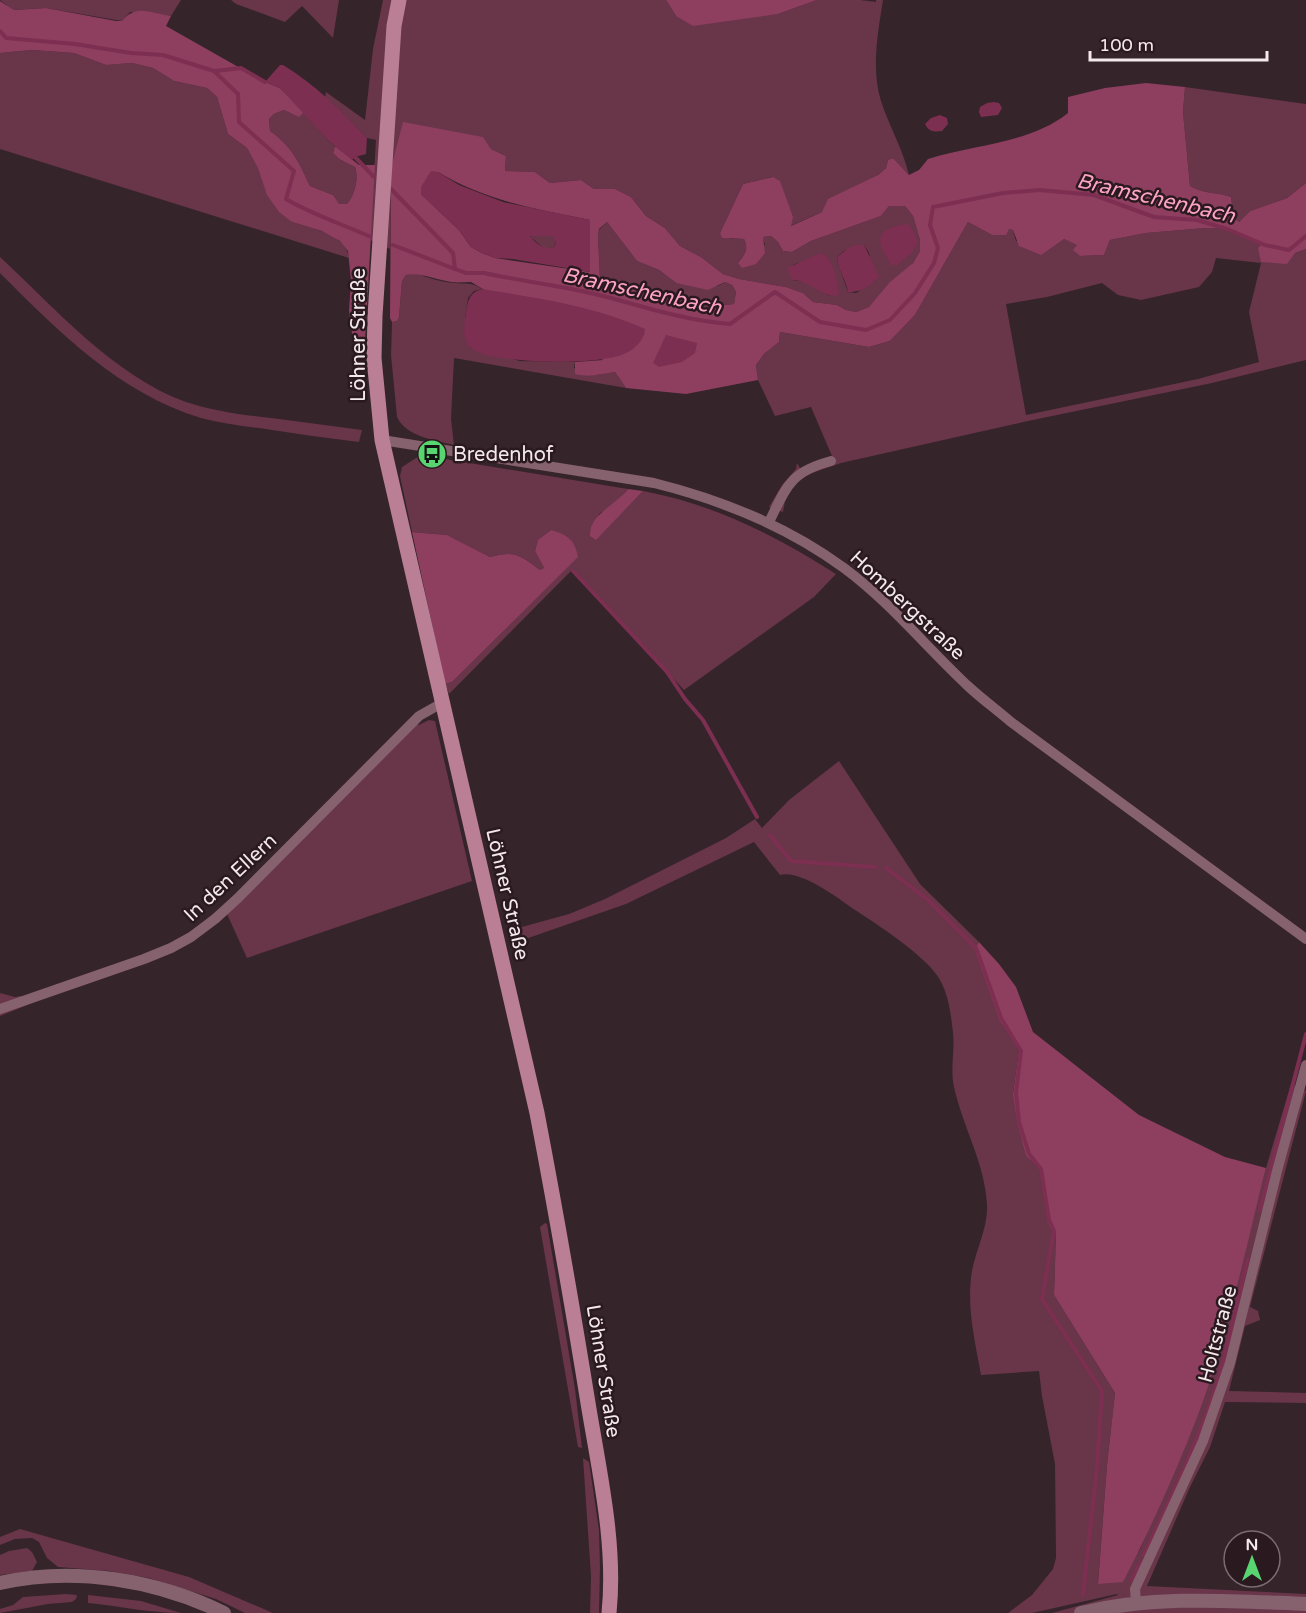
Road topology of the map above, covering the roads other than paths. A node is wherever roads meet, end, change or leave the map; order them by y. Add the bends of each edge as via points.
1 (399, 0) edge
2 (382, 440) junction
3 (831, 461) dead end
4 (769, 522) junction
5 (442, 703) junction
6 (1306, 939) edge
7 (0, 1009) edge
8 (1306, 1065) edge
9 (0, 1583) edge
10 (1136, 1602) junction
11 (1306, 1604) edge
12 (224, 1613) edge
13 (609, 1613) edge
14 (1081, 1613) edge

1 - 2 main road, Löhner Straße via 394,26 374,327
2 - 4 street, Hombergstraße via 654,483 690,492
2 - 5 main road, Löhner Straße
3 - 4 street via 798,474 783,493
4 - 6 street, Hombergstraße via 844,568 1011,722
5 - 7 street, In den Ellern via 419,716 238,898 191,937 144,959
5 - 13 main road, Löhner Straße via 537,1113 558,1221 605,1512
8 - 10 street, Holtstraße via 1230,1363 1203,1441 1135,1589
9 - 12 street via 45,1577 107,1579 180,1594
10 - 11 street
10 - 14 street

